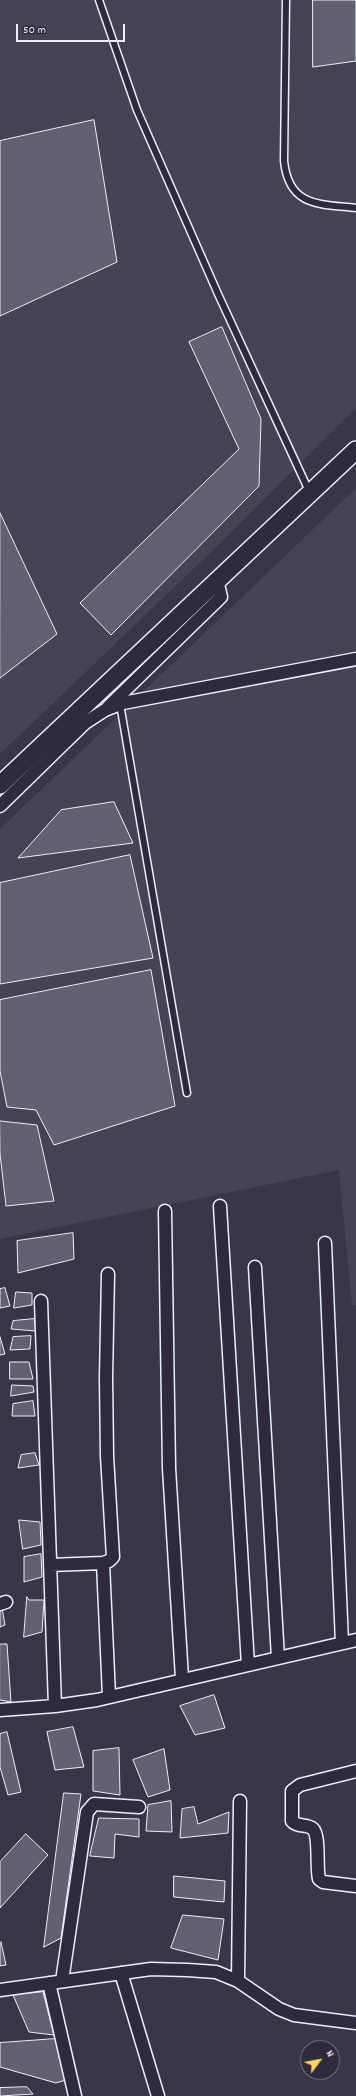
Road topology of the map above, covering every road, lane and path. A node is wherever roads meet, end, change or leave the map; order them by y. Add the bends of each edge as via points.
1 (99, 0) edge
2 (286, 0) edge
3 (356, 208) edge
4 (356, 450) edge
5 (310, 493) junction
6 (217, 580) junction
7 (356, 659) edge
8 (120, 704) junction
9 (105, 710) junction
10 (0, 785) edge
11 (0, 806) edge
12 (187, 1092) dead end
13 (220, 1206) dead end
14 (165, 1211) dead end
15 (325, 1243) dead end
16 (255, 1267) dead end
17 (108, 1274) dead end
18 (41, 1301) dead end
19 (103, 1563) junction
20 (50, 1565) junction
21 (356, 1640) edge
22 (342, 1643) junction
23 (278, 1658) junction
24 (248, 1665) junction
25 (182, 1678) junction
26 (109, 1696) junction
27 (55, 1706) junction
28 (0, 1710) edge
29 (356, 1771) edge
30 (240, 1801) dead end
31 (139, 1807) dead end
32 (356, 1886) edge
33 (121, 1974) junction
34 (62, 1981) junction
35 (238, 1981) junction
36 (49, 1983) junction
37 (0, 1990) edge
38 (356, 2023) edge
39 (75, 2096) edge
40 (158, 2096) edge

1 - 5 lane via 137,110
2 - 3 lane via 284,161 287,178 298,195 310,202
4 - 5 street
5 - 6 street
6 - 9 street via 221,597
6 - 10 street
7 - 8 street
8 - 9 street
8 - 12 lane
9 - 11 street via 85,724
13 - 24 street
14 - 25 street via 169,1468
15 - 22 street
16 - 23 street
17 - 19 street via 107,1456 113,1557 109,1562
18 - 20 street
19 - 20 street
19 - 26 street
20 - 27 street
21 - 22 street
22 - 23 street
23 - 24 street
24 - 25 street
25 - 26 street
26 - 27 street
27 - 28 street
29 - 32 street via 300,1785 292,1791 291,1796 292,1822 310,1827 316,1834 319,1879 322,1882
30 - 35 street
31 - 34 street via 94,1804 87,1812
33 - 34 street
33 - 35 street via 151,1969 187,1970 216,1972
33 - 40 street
34 - 36 street
35 - 38 street via 280,2009 294,2015
36 - 37 street
36 - 39 street

